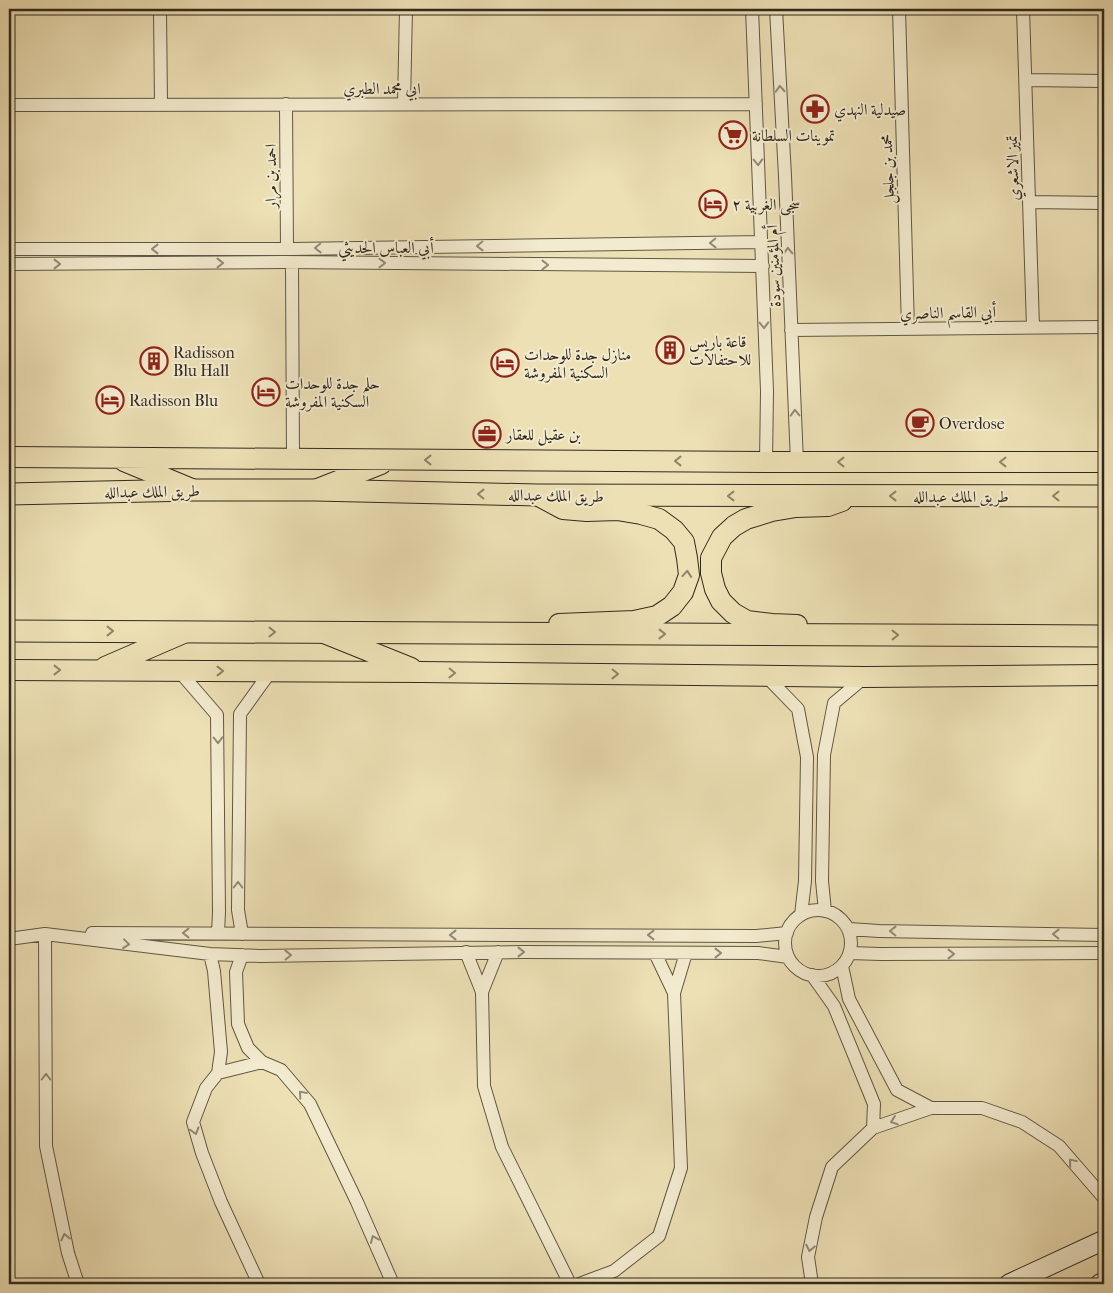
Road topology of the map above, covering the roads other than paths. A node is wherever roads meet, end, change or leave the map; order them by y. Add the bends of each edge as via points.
1 (160, 9) edge
2 (406, 9) edge
3 (752, 9) edge
4 (776, 9) edge
5 (899, 9) edge
6 (1023, 9) edge
7 (1026, 80) junction
8 (1104, 81) edge
9 (286, 104) junction
10 (404, 104) junction
11 (756, 104) junction
12 (9, 105) edge
13 (161, 105) junction
14 (1029, 202) junction
15 (1104, 203) edge
16 (762, 242) junction
17 (9, 249) edge
18 (286, 249) junction
19 (292, 263) junction
20 (9, 264) edge
21 (762, 266) junction
22 (1033, 327) junction
23 (1104, 327) edge
24 (908, 329) junction
25 (791, 330) junction
26 (9, 456) edge
27 (115, 457) junction
28 (292, 459) junction
29 (393, 459) junction
30 (766, 462) junction
31 (797, 462) junction
32 (1039, 462) junction
33 (1104, 462) edge
34 (1104, 474) edge
35 (194, 490) junction
36 (315, 490) junction
37 (9, 494) edge
38 (537, 495) junction
39 (859, 496) junction
40 (1104, 496) edge
41 (9, 631) edge
42 (187, 632) junction
43 (323, 632) junction
44 (525, 633) junction
45 (862, 635) junction
46 (1104, 636) edge
47 (9, 670) edge
48 (96, 670) junction
49 (179, 671) junction
50 (271, 672) junction
51 (421, 672) junction
52 (1104, 675) edge
53 (766, 676) junction
54 (865, 677) junction
55 (825, 910) junction
56 (802, 915) junction
57 (849, 930) junction
58 (9, 933) edge
59 (218, 933) junction
60 (787, 933) junction
61 (44, 934) junction
62 (242, 934) junction
63 (1104, 935) edge
64 (9, 939) edge
65 (466, 952) junction
66 (498, 952) junction
67 (655, 953) junction
68 (686, 953) junction
69 (850, 953) junction
70 (1104, 953) edge
71 (210, 954) junction
72 (242, 955) junction
73 (788, 956) junction
74 (842, 966) junction
75 (812, 976) junction
76 (482, 992) junction
77 (674, 992) junction
78 (262, 1062) junction
79 (218, 1073) junction
80 (931, 1108) junction
81 (872, 1128) junction
82 (1104, 1198) edge
83 (1104, 1240) edge
84 (1104, 1282) edge
85 (78, 1284) edge
86 (259, 1284) edge
87 (393, 1284) edge
88 (570, 1284) edge
89 (579, 1284) edge
90 (812, 1284) edge
91 (1009, 1284) edge
92 (1100, 1284) edge

1 - 13 street
2 - 10 street
3 - 11 street, أم المؤمنين سودة
25 -> 4 street, أم المؤمنين سودة
5 - 24 street, محمد بن جلجل
6 - 7 street, تميز الاشعري
7 - 8 street
7 - 14 street, تميز الاشعري
9 - 10 street, ابي محمد الطبري
9 - 13 street, ابي محمد الطبري
9 - 18 street, احمد بن مرار
10 - 11 street, ابي محمد الطبري
11 -> 16 street, أم المؤمنين سودة
12 - 13 street, ابي محمد الطبري
14 - 15 street
14 - 22 street, تميز الاشعري
16 -> 18 street, أبي العباس الحديثي
16 - 21 street, أم المؤمنين سودة
18 -> 17 street, أبي العباس الحديثي
20 -> 19 street, أبي العباس الحديثي
19 -> 21 street, أبي العباس الحديثي
19 - 28 street
21 -> 30 street, أم المؤمنين سودة
22 - 23 street, أبي القاسم الناصري
22 - 24 street, أبي القاسم الناصري
24 - 25 street, أبي القاسم الناصري
31 -> 25 street, أم المؤمنين سودة
26 - 27 main road
27 - 28 main road
27 - 35 main road
28 - 29 main road
30 -> 29 main road
29 - 36 main road
30 - 31 main road
32 -> 31 main road
32 - 33 main road
32 - 34 main road
35 - 36 highway, طريق الملك عبدالله
35 - 37 highway, طريق الملك عبدالله
38 -> 36 highway, طريق الملك عبدالله
39 -> 38 highway, طريق الملك عبدالله
44 -> 38 main road via 559,624 634,621 657,616 684,592 689,575 684,542 659,519 617,510 563,509
40 -> 39 highway, طريق الملك عبدالله
39 - 45 main road via 828,506 788,508 746,519 722,537 711,558 711,573 721,601 733,613 747,620 846,626
41 -> 42 highway
42 -> 43 highway
42 - 48 main road
43 - 44 highway
43 - 51 main road
44 -> 45 highway
45 -> 46 highway
47 -> 48 main road
48 - 49 main road
49 -> 50 main road
49 -> 59 street via 218,715
50 - 51 main road
62 -> 50 street via 238,910 240,714
51 -> 53 main road
52 - 54 main road
53 - 54 main road
53 - 56 street via 798,709 807,758
54 - 55 street via 834,703 824,755 822,881
55 - 56 street
55 - 57 street via 839,917
56 - 60 street
63 -> 57 street
57 - 69 street
59 -> 58 street
59 - 62 street
60 -> 62 street via 756,936
60 - 73 street
61 - 64 street
61 -> 71 street
85 -> 61 street via 68,1253 46,1146
65 - 66 street
72 -> 65 street
65 - 76 street
66 -> 67 street
66 - 76 street
67 - 68 street
67 - 77 street
68 -> 73 street
68 - 77 street
69 -> 70 street
69 - 74 street
71 - 72 street
71 - 79 street via 221,1052
72 - 78 street via 236,972 238,1024 248,1048
73 - 75 street via 798,969
74 - 75 street via 828,974
74 - 80 street via 849,998 897,1090
75 - 81 street via 834,1006 874,1104
76 - 88 street via 484,1086 502,1147
77 - 89 street via 681,1168 659,1236 614,1271
78 - 79 street
87 -> 78 street via 310,1104 281,1070
79 -> 86 street via 206,1088 193,1122 221,1202
80 -> 81 street
82 -> 80 street via 1060,1146 1022,1122 982,1108
81 -> 90 street via 832,1168 816,1217 808,1257
83 - 91 main road
84 - 92 main road

